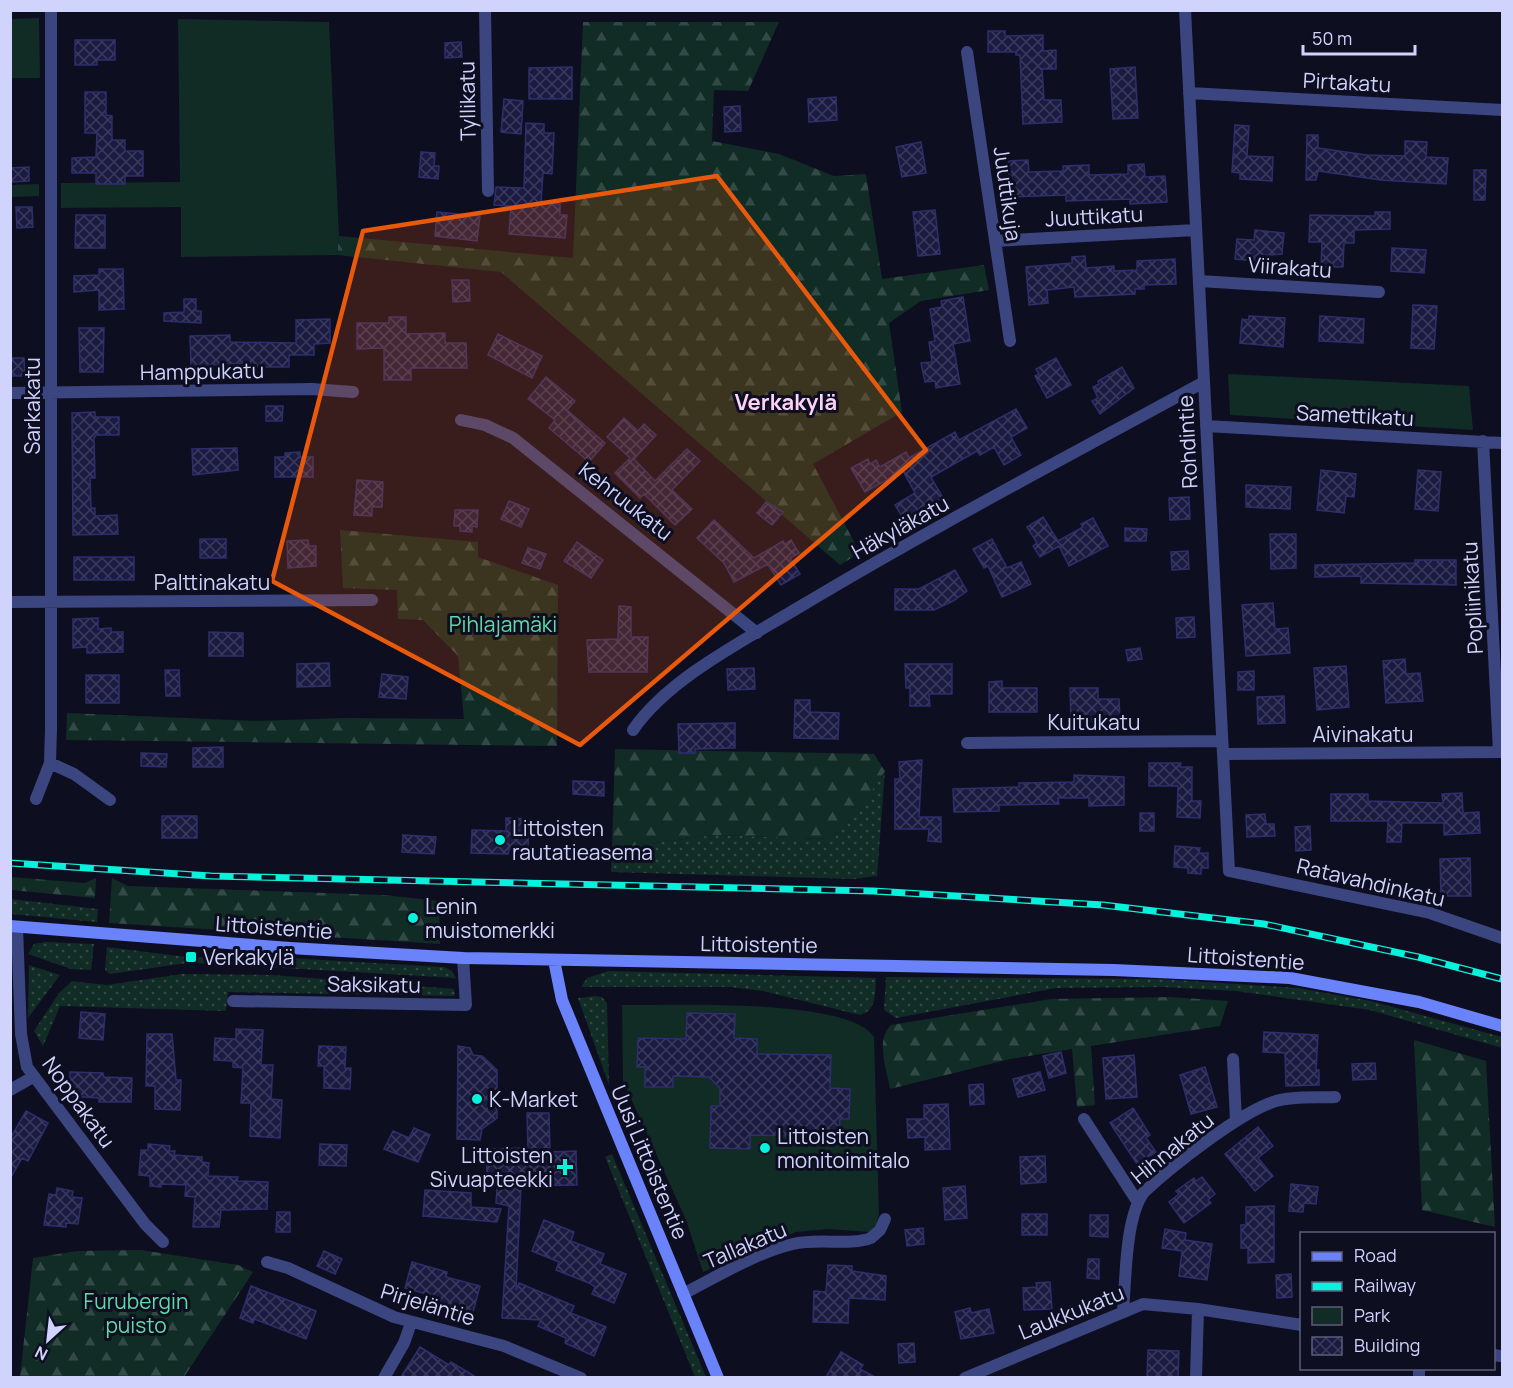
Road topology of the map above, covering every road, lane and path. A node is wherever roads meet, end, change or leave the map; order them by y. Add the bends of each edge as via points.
1 (51, 10) edge
2 (485, 10) edge
3 (1185, 10) edge
4 (967, 52) dead end
5 (1189, 93) junction
6 (1503, 110) edge
7 (488, 191) dead end
8 (1196, 230) junction
9 (995, 241) junction
10 (1198, 281) junction
11 (1378, 292) dead end
12 (1010, 341) dead end
13 (1204, 382) junction
14 (353, 392) dead end
15 (10, 393) edge
16 (52, 393) junction
17 (460, 420) dead end
18 (1206, 426) junction
19 (1483, 441) junction
20 (1503, 442) edge
21 (372, 600) dead end
22 (10, 602) edge
23 (52, 602) junction
24 (757, 633) junction
25 (633, 730) dead end
26 (1222, 741) junction
27 (967, 743) dead end
28 (1501, 752) edge
29 (1223, 754) junction
30 (50, 763) junction
31 (36, 798) dead end
32 (110, 800) dead end
33 (1229, 871) joint
34 (14, 927) edge
35 (1503, 938) edge
36 (463, 958) junction
37 (554, 960) junction
38 (233, 1001) dead end
39 (1503, 1026) edge
40 (1233, 1059) dead end
41 (33, 1077) junction
42 (10, 1090) edge
43 (1335, 1097) dead end
44 (1084, 1119) dead end
45 (1236, 1121) junction
46 (1137, 1201) junction
47 (885, 1219) dead end
48 (163, 1242) dead end
49 (267, 1262) dead end
50 (684, 1294) junction
51 (1198, 1309) junction
52 (1123, 1311) junction
53 (411, 1323) junction
54 (1300, 1326) edge
55 (981, 1374) edge
56 (384, 1377) edge
57 (581, 1377) edge
58 (718, 1377) edge
59 (965, 1377) edge
60 (1196, 1377) edge

1 - 16 street, Sarkakatu
2 - 7 street, Tyllikatu
3 - 5 street, Rohdintie
4 - 9 street, Juuttikuja
5 - 6 street, Pirtakatu
5 - 8 street, Rohdintie
8 - 9 street, Juuttikatu
8 - 10 street, Rohdintie
9 - 12 street, Juuttikuja
10 - 11 street, Viirakatu
10 - 13 street, Rohdintie
13 - 18 street, Rohdintie
13 - 24 street, Häkyläkatu via 879,560
14 - 16 street, Hamppukatu
15 - 16 street, Hamppukatu
16 - 23 street, Sarkakatu
17 - 24 street, Kehruukatu via 485,425 513,438
18 - 19 street, Samettikatu
18 - 26 street, Rohdintie
19 - 20 street, Samettikatu
19 - 28 street, Popliinikatu
21 - 23 street, Palttinakatu
22 - 23 street, Palttinakatu
23 - 30 street, Sarkakatu
24 - 25 street, Häkyläkatu via 666,693
26 - 27 street, Kuitukatu
26 - 29 street, Rohdintie
28 - 29 street, Aivinakatu
29 - 33 street, Rohdintie
30 - 31 street, Sarkakatu
30 - 32 street via 74,774
33 - 35 street, Ratavahdinkatu via 1430,913
34 - 36 street, Littoistentie
34 - 41 street, Noppakatu via 22,1045
36 - 37 street, Littoistentie
36 - 38 street, Saksikatu via 466,1005
37 - 39 street, Littoistentie via 1114,970 1290,978 1419,1002
37 - 50 street, Uusi Littoistentie via 562,1000
40 - 45 street
41 - 42 street
41 - 48 street, Noppakatu
43 - 45 street, Hihnakatu via 1277,1101
44 - 46 street
45 - 46 street, Hihnakatu via 1151,1185
46 - 52 street, Hihnakatu
47 - 50 street, Tallakatu via 872,1238 793,1244 758,1256
49 - 53 street, Pirjeläntie
50 - 58 street, Uusi Littoistentie
51 - 52 street, Laukkukatu via 1153,1304
51 - 54 street, Laukkukatu
51 - 60 street
52 - 55 street, Laukkukatu
53 - 56 street
53 - 57 street, Pirjeläntie via 504,1346
55 - 59 street, Laukkukatu

